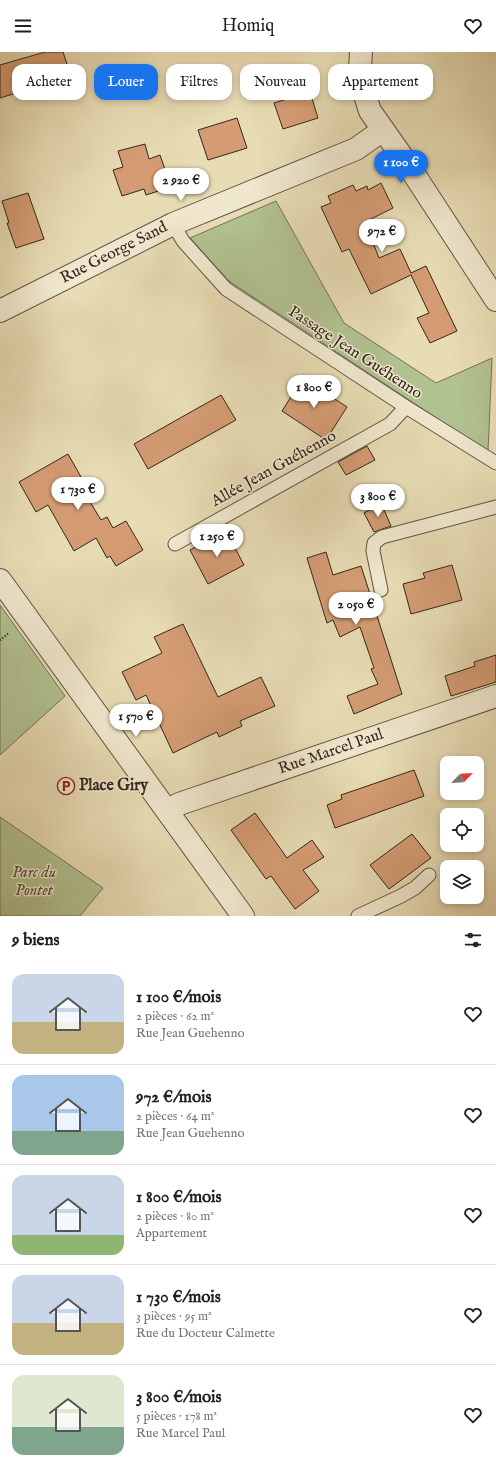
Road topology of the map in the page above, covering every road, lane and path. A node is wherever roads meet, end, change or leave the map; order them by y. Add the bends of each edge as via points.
1 (361, 52) edge
2 (383, 130) junction
3 (173, 224) junction
4 (496, 300) edge
5 (0, 311) edge
6 (406, 407) junction
7 (496, 463) edge
8 (496, 507) edge
9 (175, 544) dead end
10 (0, 580) edge
11 (381, 590) dead end
12 (496, 696) edge
13 (168, 810) junction
14 (429, 875) dead end
15 (243, 916) edge
16 (358, 916) edge

1 - 2 street via 363,89 370,111
2 - 3 street, Rue George Sand via 356,149
2 - 4 street
3 - 5 street, Rue George Sand
3 - 6 lane, Passage Jean Guéhenno via 183,241 226,288
6 - 7 lane, Passage Jean Guéhenno
6 - 9 lane, Allée Jean Guéhenno via 390,424
8 - 11 lane via 382,537 374,543 373,551
10 - 13 street
12 - 13 street, Rue Marcel Paul via 179,804
13 - 15 street
14 - 16 lane via 415,888

